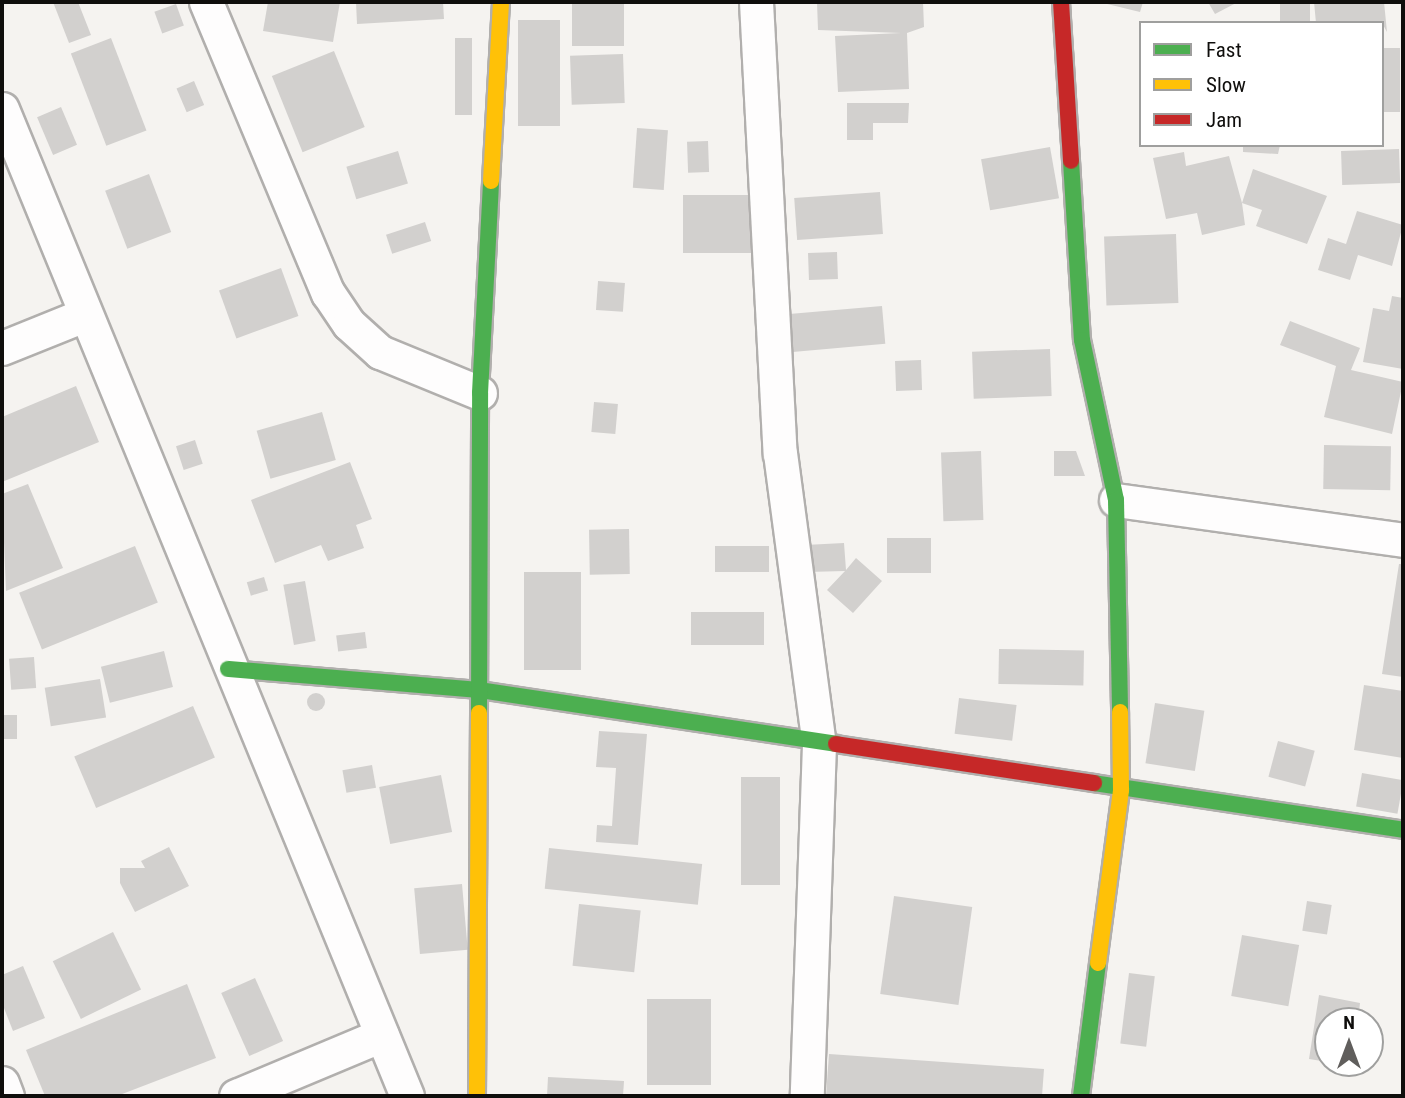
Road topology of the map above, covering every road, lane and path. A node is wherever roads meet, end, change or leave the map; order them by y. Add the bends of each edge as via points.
1 (206, 2) edge
2 (501, 2) edge
3 (756, 2) edge
4 (1061, 2) edge
5 (2, 109) edge
6 (84, 315) junction
7 (2, 348) edge
8 (480, 393) junction
9 (1116, 500) junction
10 (1403, 540) edge
11 (228, 669) junction
12 (480, 690) junction
13 (819, 744) junction
14 (1121, 790) junction
15 (1403, 830) edge
16 (382, 1035) junction
17 (2, 1083) edge
18 (6, 1096) edge
19 (236, 1096) edge
20 (407, 1096) edge
21 (477, 1096) edge
22 (807, 1096) edge
23 (1081, 1096) edge

1 - 8 street via 328,293 349,324 380,352
2 - 8 street
3 - 13 street via 780,453
4 - 9 street via 1082,340
5 - 6 street
6 - 7 street
6 - 11 street
8 - 12 street
9 - 10 street
9 - 14 street
11 - 12 street
11 - 16 street
12 - 13 street
12 - 21 street
13 - 14 street
13 - 22 street
14 - 15 street
14 - 23 street
16 - 19 street
16 - 20 street
17 - 18 street

